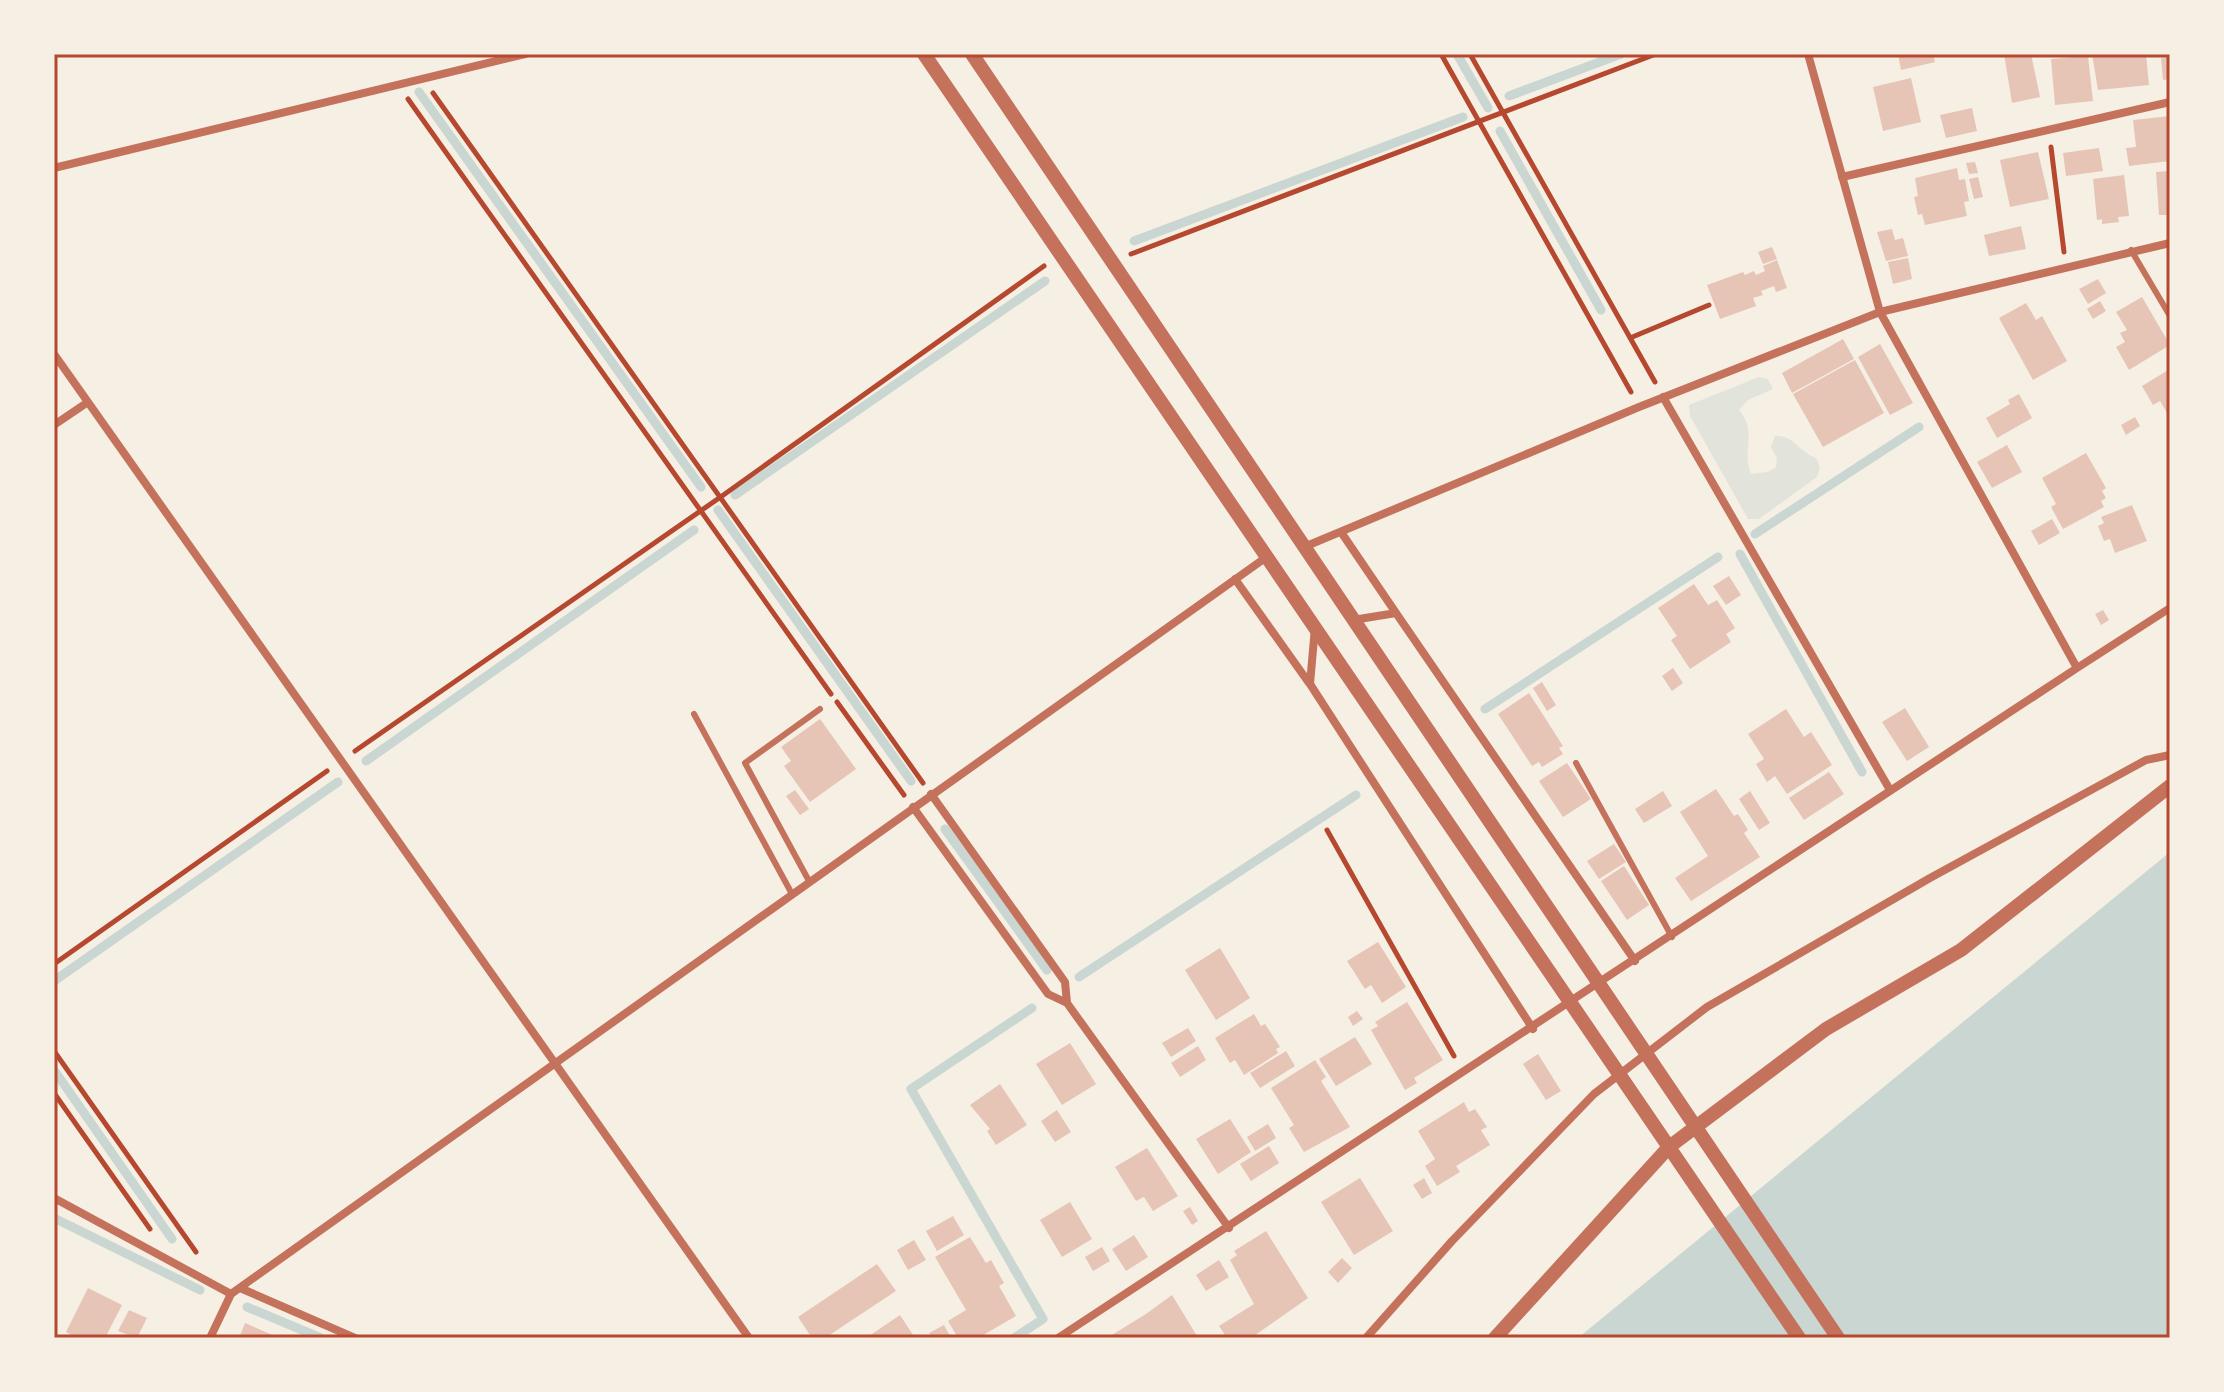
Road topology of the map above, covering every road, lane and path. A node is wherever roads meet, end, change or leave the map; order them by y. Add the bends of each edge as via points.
1 (525, 54) edge
2 (924, 54) edge
3 (972, 54) edge
4 (1441, 54) edge
5 (1470, 54) edge
6 (1656, 54) edge
7 (1808, 54) edge
8 (423, 79) junction
9 (399, 85) junction
10 (2170, 102) edge
11 (1503, 113) junction
12 (1479, 123) junction
13 (2048, 130) junction
14 (54, 168) edge
15 (1842, 177) junction
16 (2170, 243) edge
17 (2131, 250) junction
18 (1061, 254) junction
19 (1112, 261) junction
20 (2066, 266) junction
21 (1709, 305) dead end
22 (1880, 312) junction
23 (2170, 316) edge
24 (1630, 338) junction
25 (54, 354) edge
26 (1663, 397) junction
27 (88, 402) junction
28 (1639, 407) junction
29 (54, 425) edge
30 (722, 496) junction
31 (699, 512) junction
32 (1341, 532) junction
33 (1304, 547) junction
34 (1268, 556) junction
35 (1235, 579) junction
36 (2170, 608) edge
37 (1396, 613) junction
38 (1353, 620) junction
39 (1316, 626) junction
40 (2077, 668) junction
41 (1310, 684) junction
42 (820, 709) dead end
43 (694, 714) dead end
44 (2170, 755) edge
45 (341, 761) junction
46 (1576, 763) dead end
47 (2170, 786) edge
48 (1890, 790) junction
49 (931, 794) junction
50 (913, 807) junction
51 (1327, 830) dead end
52 (809, 881) junction
53 (792, 894) junction
54 (1672, 937) junction
55 (1635, 961) junction
56 (54, 964) edge
57 (1067, 1003) junction
58 (1533, 1029) junction
59 (54, 1051) edge
60 (554, 1063) junction
61 (1464, 1074) junction
62 (54, 1093) edge
63 (1695, 1126) junction
64 (1669, 1147) junction
65 (54, 1198) edge
66 (1229, 1228) junction
67 (173, 1262) junction
68 (240, 1288) junction
69 (227, 1291) junction
70 (210, 1338) edge
71 (355, 1338) edge
72 (749, 1338) edge
73 (1058, 1338) edge
74 (1366, 1338) edge
75 (1495, 1338) edge
76 (1799, 1338) edge
77 (1838, 1338) edge

1 - 8 street
2 - 18 street
3 - 19 street
4 - 12 path
5 - 11 path
6 - 11 path
7 - 15 street
8 - 9 street
8 - 30 path
9 - 14 street
9 - 31 path
10 - 13 street
11 - 12 path
11 - 24 path
12 - 19 path
12 - 28 path
13 - 15 street
13 - 20 path
15 - 22 street
16 - 17 street
17 - 20 street
17 - 23 lane
18 - 30 path
18 - 34 street
19 - 33 street
20 - 22 street
21 - 24 path
22 - 26 street
22 - 40 street
24 - 26 path
25 - 27 street
26 - 28 street
26 - 48 street
27 - 29 street
27 - 45 street
28 - 32 street
30 - 31 path
30 - 49 path
31 - 45 path
31 - 50 path
32 - 33 street
32 - 37 street
33 - 38 street
34 - 35 street
34 - 39 street
35 - 41 street
35 - 49 street
36 - 40 street
37 - 38 street
37 - 55 street
38 - 63 street
39 - 41 street
39 - 64 street
40 - 48 street
41 - 58 street
42 - 52 lane via 745,763
43 - 53 lane
44 - 74 street via 2146,760 1707,1007 1594,1094
45 - 56 path
45 - 60 street
46 - 54 lane
47 - 63 street via 1961,950 1826,1029
48 - 54 street
49 - 50 street
49 - 57 street via 1065,982
50 - 52 street
50 - 57 street via 1048,994
51 - 61 path
52 - 53 street
53 - 60 street
54 - 55 street
55 - 58 street
57 - 66 street
58 - 61 street
59 - 69 path
60 - 68 street
60 - 72 street
61 - 66 street
62 - 67 path
63 - 64 street
63 - 77 street
64 - 75 street
64 - 76 street
65 - 67 street
66 - 73 street
67 - 69 street
68 - 69 street
68 - 71 street
69 - 70 street

